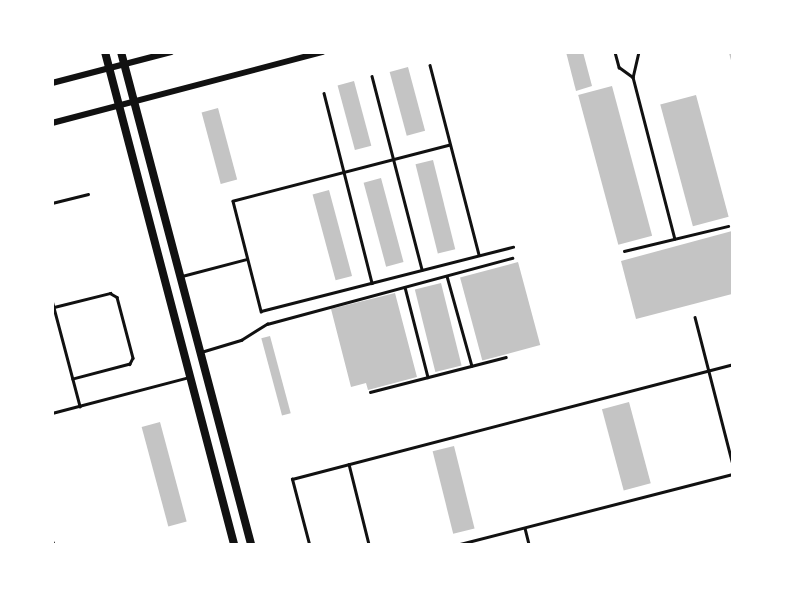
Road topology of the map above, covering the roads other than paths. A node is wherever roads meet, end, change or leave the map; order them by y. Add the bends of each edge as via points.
1 (105, 52) edge
2 (121, 52) edge
3 (170, 52) edge
4 (323, 52) edge
5 (615, 52) edge
6 (640, 52) edge
7 (124, 64) junction
8 (430, 66) dead end
9 (109, 69) junction
10 (372, 76) dead end
11 (633, 77) junction
12 (52, 83) edge
13 (324, 93) dead end
14 (134, 102) junction
15 (119, 106) junction
16 (52, 123) edge
17 (450, 145) junction
18 (394, 160) junction
19 (344, 172) junction
20 (88, 194) dead end
21 (52, 203) edge
22 (728, 226) dead end
23 (675, 239) junction
24 (513, 247) dead end
25 (624, 251) dead end
26 (479, 256) junction
27 (512, 258) dead end
28 (247, 259) junction
29 (422, 270) junction
30 (447, 275) junction
31 (180, 276) junction
32 (372, 283) junction
33 (405, 287) junction
34 (52, 300) edge
35 (54, 307) junction
36 (695, 317) dead end
37 (200, 352) junction
38 (506, 357) dead end
39 (732, 364) edge
40 (472, 366) junction
41 (709, 370) junction
42 (190, 377) junction
43 (428, 377) junction
44 (73, 379) junction
45 (370, 392) dead end
46 (80, 406) junction
47 (52, 413) edge
48 (732, 461) edge
49 (348, 464) junction
50 (732, 474) edge
51 (525, 528) junction
52 (52, 540) edge
53 (54, 544) edge
54 (232, 544) edge
55 (251, 544) edge
56 (309, 544) edge
57 (370, 544) edge
58 (460, 544) edge
59 (529, 544) edge

1 - 9 main road
2 - 7 main road
3 - 7 street
4 - 14 street
5 - 11 lane via 618,67
6 - 11 lane
7 - 9 street
7 - 14 main road
8 - 17 lane
9 - 12 street
9 - 15 main road
10 - 18 lane
11 - 23 lane
13 - 19 lane
14 - 15 street
14 - 31 main road
15 - 16 street
15 - 42 main road
17 - 18 lane
17 - 26 lane
18 - 19 lane
18 - 29 lane
19 - 28 lane via 232,201
19 - 32 lane
20 - 21 lane
22 - 23 lane
23 - 25 lane
24 - 26 lane
26 - 29 lane
27 - 30 lane
28 - 31 lane
28 - 32 lane via 261,311
29 - 32 lane
30 - 33 lane
30 - 40 lane
31 - 37 main road
33 - 37 lane via 267,324 241,340
33 - 43 lane
34 - 35 lane
35 - 44 lane
35 - 44 lane via 110,293 117,297 124,323 133,358 130,364
36 - 41 lane
37 - 55 main road
38 - 40 lane
39 - 41 lane
40 - 43 lane
41 - 48 lane
41 - 49 lane
42 - 46 lane
42 - 54 main road
43 - 45 lane
44 - 46 lane
46 - 47 lane
49 - 56 lane via 292,479
49 - 57 lane
50 - 51 lane
51 - 58 lane
51 - 59 lane
52 - 53 lane

